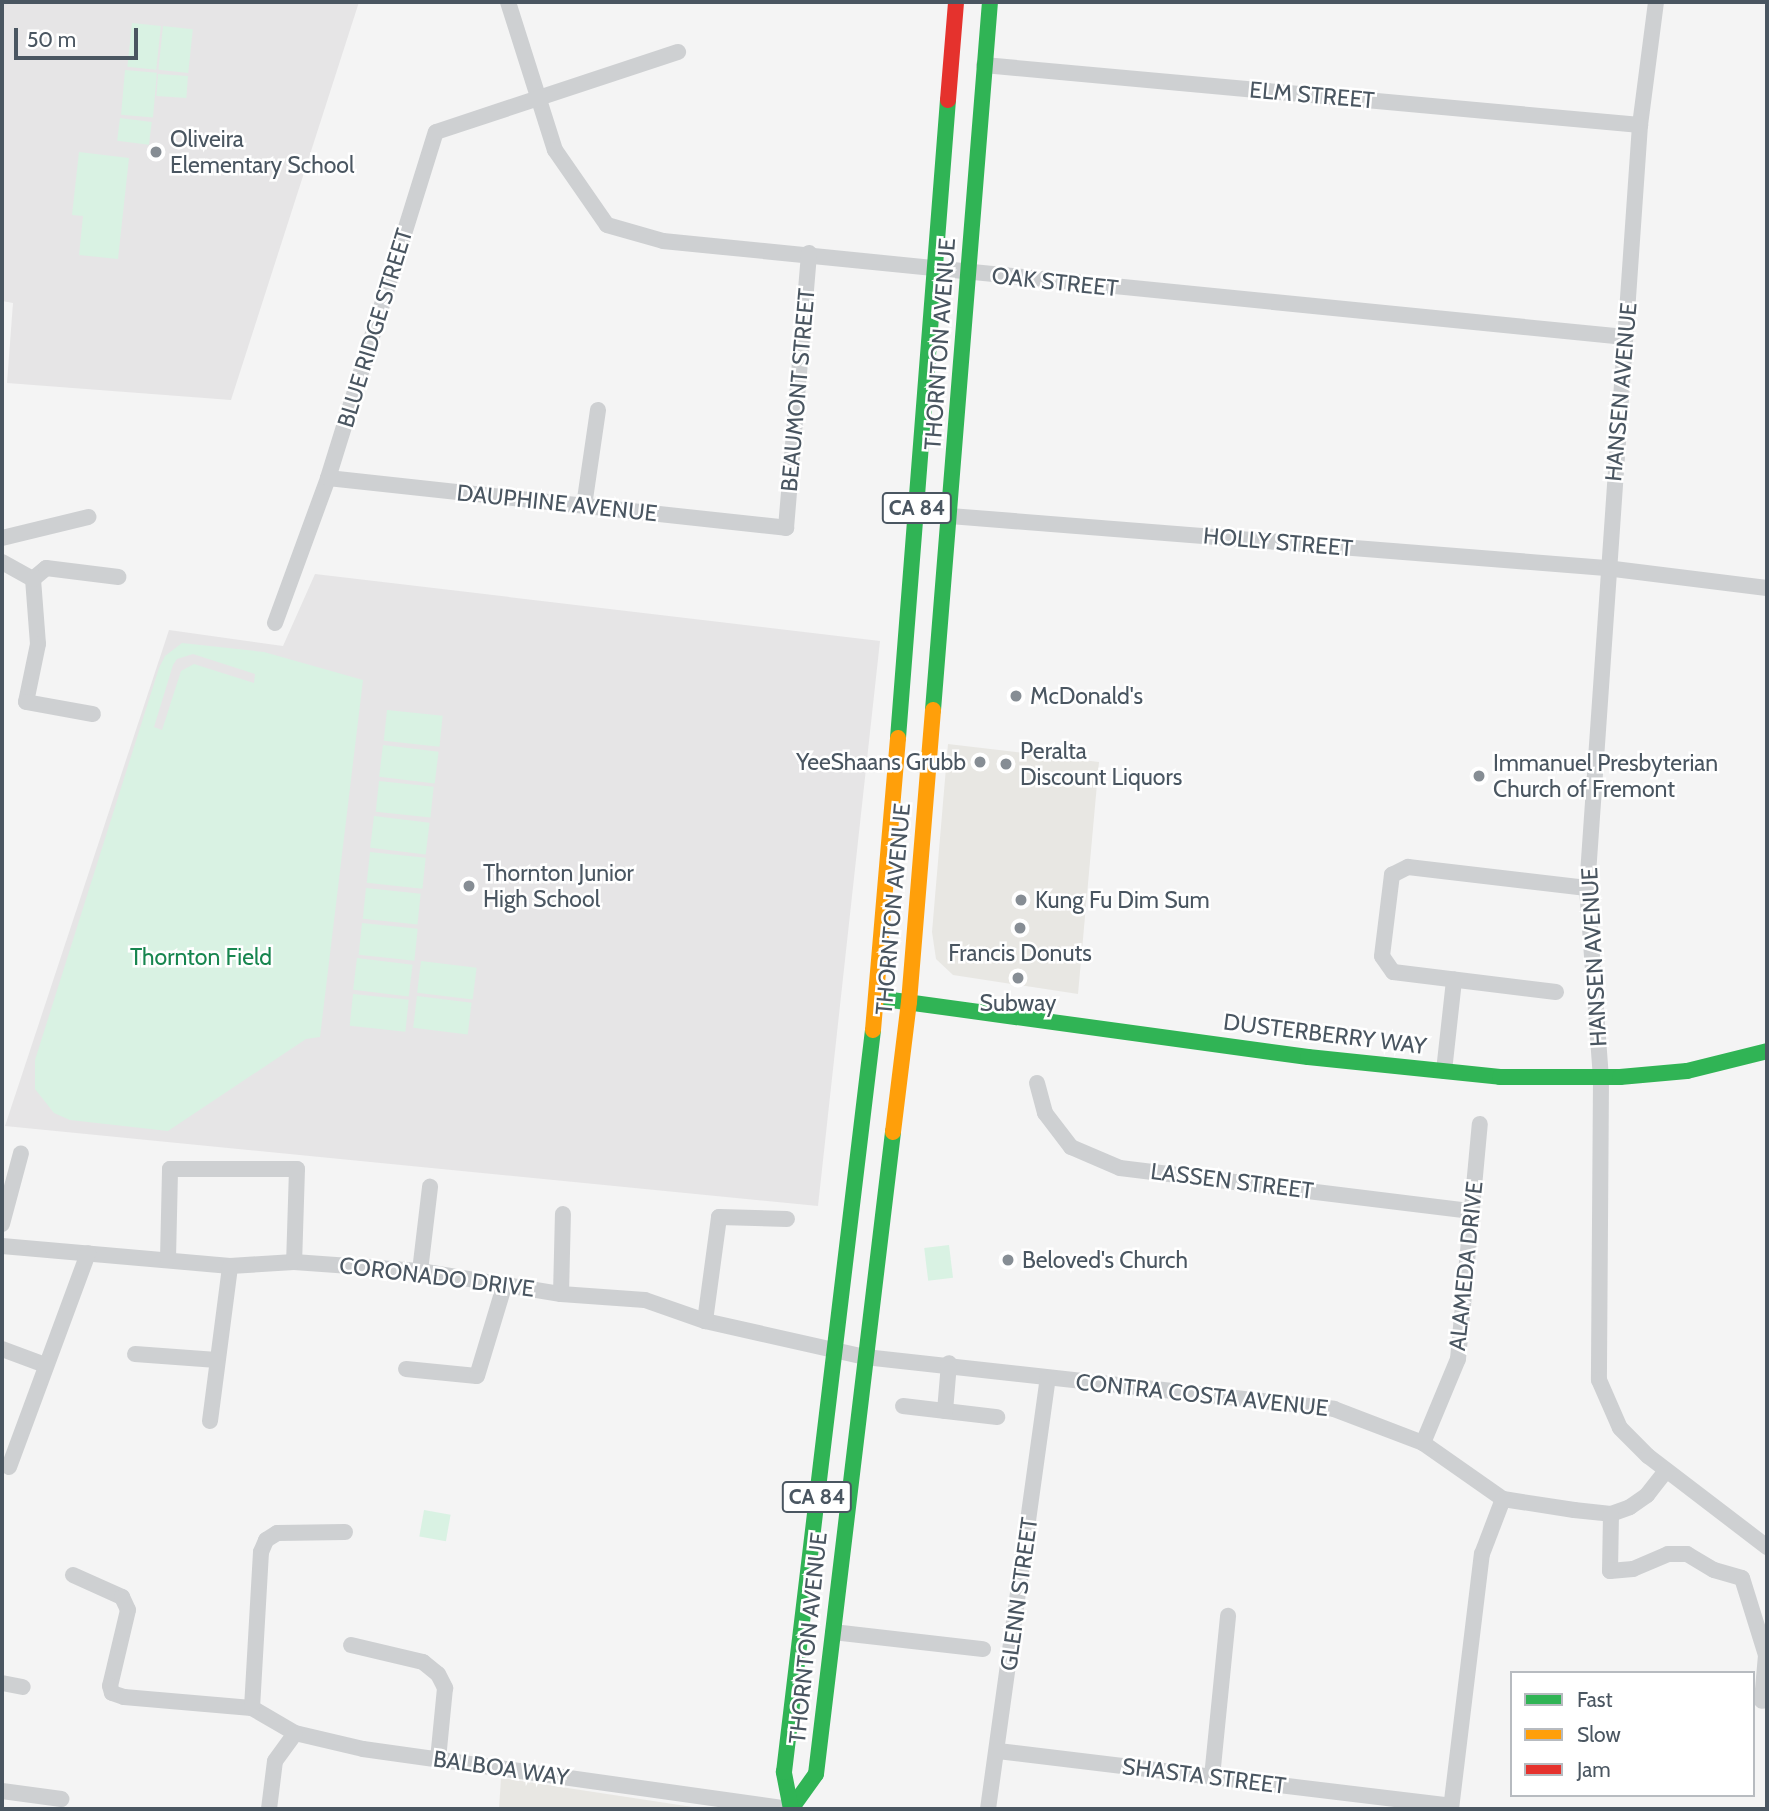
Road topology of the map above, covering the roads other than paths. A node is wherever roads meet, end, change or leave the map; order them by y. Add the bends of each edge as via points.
1 (508, 2) edge
2 (956, 2) edge
3 (990, 2) edge
4 (1656, 2) edge
5 (678, 52) dead end
6 (984, 65) junction
7 (538, 98) junction
8 (1640, 125) junction
9 (809, 253) junction
10 (936, 267) junction
11 (967, 273) junction
12 (1625, 337) junction
13 (598, 410) dead end
14 (328, 478) junction
15 (584, 506) junction
16 (950, 516) junction
17 (88, 517) dead end
18 (786, 528) joint
19 (2, 538) edge
20 (2, 562) edge
21 (1606, 568) junction
22 (118, 577) dead end
23 (33, 579) junction
24 (1767, 587) edge
25 (275, 623) dead end
26 (93, 714) dead end
27 (1587, 888) junction
28 (1454, 980) junction
29 (1556, 992) dead end
30 (877, 998) junction
31 (909, 1002) junction
32 (1767, 1051) edge
33 (1444, 1071) junction
34 (1601, 1079) junction
35 (1037, 1083) dead end
36 (1480, 1124) dead end
37 (21, 1153) dead end
38 (430, 1187) dead end
39 (1471, 1211) junction
40 (563, 1214) dead end
41 (787, 1219) dead end
42 (2, 1224) edge
43 (2, 1246) edge
44 (88, 1253) junction
45 (168, 1259) junction
46 (295, 1262) junction
47 (230, 1266) junction
48 (420, 1271) junction
49 (505, 1283) junction
50 (561, 1294) junction
51 (705, 1321) junction
52 (2, 1349) edge
53 (835, 1350) junction
54 (135, 1354) dead end
55 (865, 1357) junction
56 (217, 1360) junction
57 (949, 1363) junction
58 (45, 1365) junction
59 (406, 1369) dead end
60 (1048, 1378) junction
61 (903, 1406) dead end
62 (945, 1411) junction
63 (997, 1417) dead end
64 (210, 1421) dead end
65 (1423, 1443) junction
66 (9, 1467) dead end
67 (1666, 1471) junction
68 (1503, 1499) junction
69 (1611, 1514) junction
70 (345, 1532) dead end
71 (1767, 1547) edge
72 (73, 1575) dead end
73 (1228, 1616) dead end
74 (833, 1632) junction
75 (351, 1646) dead end
76 (983, 1649) dead end
77 (2, 1683) edge
78 (23, 1687) dead end
79 (1762, 1701) dead end
80 (252, 1708) junction
81 (295, 1733) junction
82 (999, 1751) junction
83 (438, 1759) junction
84 (1212, 1777) junction
85 (2, 1791) edge
86 (61, 1799) dead end
87 (1451, 1808) edge
88 (269, 1809) edge
89 (791, 1809) edge
90 (988, 1809) edge

1 - 7 street, OAK STREET
2 - 10 main road, THORNTON AVENUE / CA 84
3 - 6 main road, THORNTON AVENUE / CA 84
4 - 8 street, HANSEN AVENUE
5 - 7 street
6 - 8 street, ELM STREET
6 - 11 main road, THORNTON AVENUE / CA 84
7 - 9 street, OAK STREET via 555,150 607,225 663,241
7 - 14 street, BLUE RIDGE STREET via 436,132
8 - 12 street, HANSEN AVENUE
9 - 10 street, OAK STREET
9 - 18 street, BEAUMONT STREET
10 - 11 street, OAK STREET
10 - 30 main road, THORNTON AVENUE / CA 84
11 - 12 street, OAK STREET
11 - 16 main road, THORNTON AVENUE / CA 84
12 - 21 street, HANSEN AVENUE
13 - 15 street
14 - 15 street, DAUPHINE AVENUE
14 - 25 street, BLUE RIDGE STREET
15 - 18 street, DAUPHINE AVENUE
16 - 21 street, HOLLY STREET
16 - 31 main road, THORNTON AVENUE / CA 84
17 - 19 street
20 - 23 street
21 - 24 street, HOLLY STREET
21 - 27 street, HANSEN AVENUE
22 - 23 street via 46,568
23 - 26 street via 38,644 26,702
27 - 28 street via 1408,867 1397,871 1392,875 1382,956 1385,966 1393,972
27 - 34 street, HANSEN AVENUE
28 - 29 street
28 - 33 street
30 - 31 main road, DUSTERBERRY WAY
30 - 53 main road, THORNTON AVENUE / CA 84
31 - 33 main road, DUSTERBERRY WAY
31 - 55 main road, THORNTON AVENUE / CA 84
32 - 34 main road, DUSTERBERRY WAY via 1687,1071
33 - 34 main road, DUSTERBERRY WAY
34 - 67 street, HANSEN AVENUE via 1599,1380 1620,1428
35 - 39 street, LASSEN STREET via 1045,1113 1071,1147 1120,1168
36 - 39 street, ALAMEDA DRIVE
37 - 42 street
38 - 48 street
39 - 65 street, ALAMEDA DRIVE via 1458,1359
40 - 50 street
41 - 51 street via 719,1217
43 - 44 street, CORONADO DRIVE
44 - 45 street, CORONADO DRIVE
44 - 58 street
45 - 46 street via 170,1169 297,1169
45 - 47 street, CORONADO DRIVE
46 - 47 street, CORONADO DRIVE
46 - 48 street, CORONADO DRIVE
47 - 56 street
48 - 49 street, CORONADO DRIVE
49 - 50 street, CORONADO DRIVE
49 - 59 street via 477,1376
50 - 51 street, CORONADO DRIVE via 645,1300
51 - 53 street, CORONADO DRIVE
52 - 58 street
53 - 55 street, CORONADO DRIVE
53 - 89 main road, THORNTON AVENUE / CA 84 via 784,1772
54 - 56 street
55 - 57 street, CONTRA COSTA AVENUE
55 - 74 main road, THORNTON AVENUE / CA 84
56 - 64 street
57 - 60 street, CONTRA COSTA AVENUE
57 - 62 street
58 - 66 street
60 - 65 street, CONTRA COSTA AVENUE via 1334,1409
60 - 82 street, GLENN STREET
61 - 62 street
62 - 63 street
65 - 68 street, CONTRA COSTA AVENUE
67 - 69 street via 1647,1495
67 - 71 street, HANSEN AVENUE
68 - 69 street, CONTRA COSTA AVENUE
68 - 87 street via 1482,1554
69 - 79 street via 1610,1571 1633,1569 1668,1554 1687,1554 1714,1570 1742,1578 1766,1655
70 - 80 street via 276,1533 266,1540 261,1552
72 - 80 street via 122,1597 128,1610 112,1693
73 - 84 street
74 - 76 street
74 - 89 main road, THORNTON AVENUE / CA 84 via 816,1774
75 - 83 street via 423,1662 438,1674 445,1688
77 - 78 street
80 - 81 street, BALBOA WAY
81 - 83 street, BALBOA WAY
81 - 88 street via 275,1760
82 - 84 street, SHASTA STREET
82 - 90 street, GLENN STREET
83 - 89 street, BALBOA WAY
84 - 87 street, SHASTA STREET
85 - 86 street

